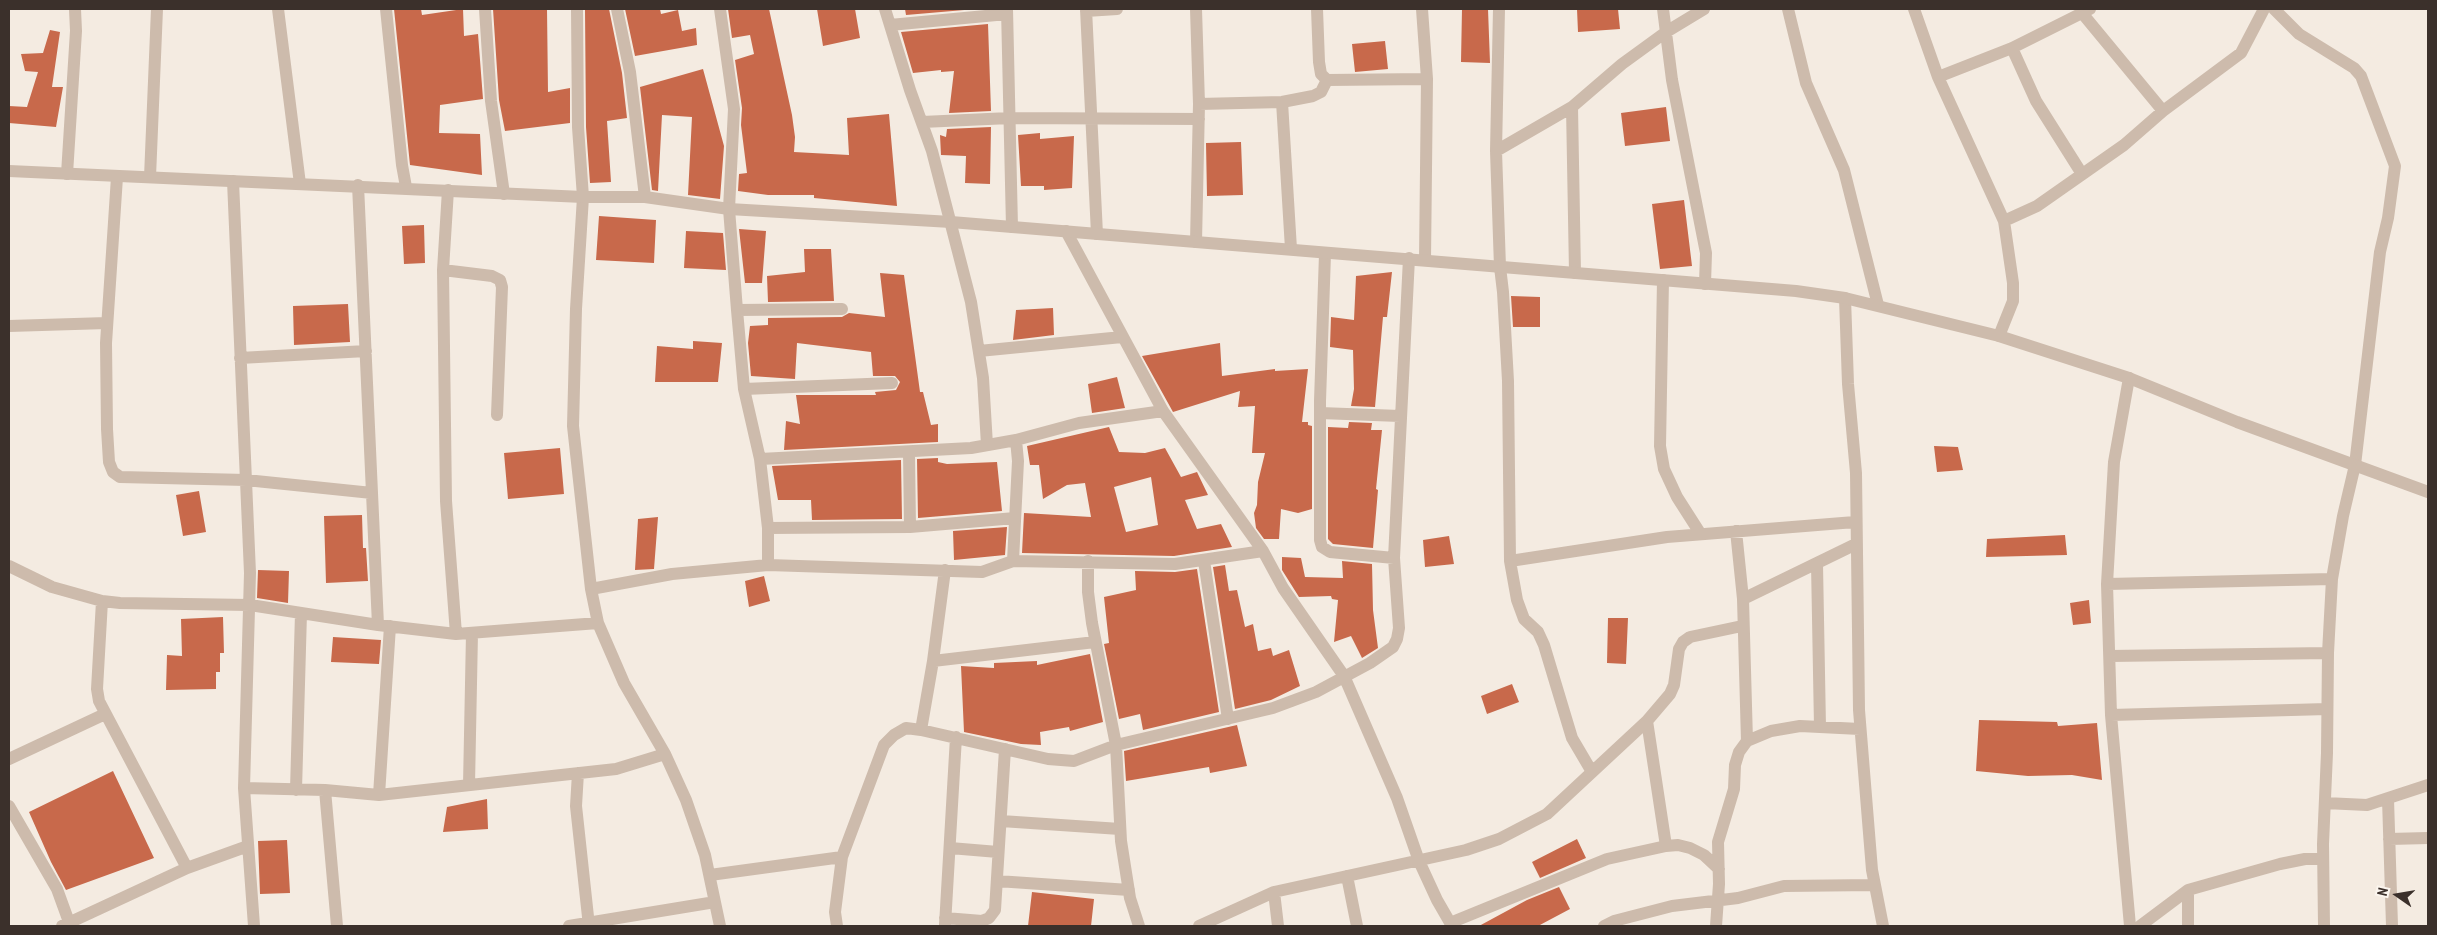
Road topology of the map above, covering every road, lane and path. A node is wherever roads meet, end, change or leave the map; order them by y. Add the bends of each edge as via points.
1 (75, 9) edge
2 (157, 9) edge
3 (278, 9) edge
4 (386, 9) edge
5 (485, 9) edge
6 (577, 9) edge
7 (617, 9) edge
8 (720, 9) edge
9 (885, 9) edge
10 (1117, 9) edge
11 (1196, 9) edge
12 (1317, 9) edge
13 (1422, 9) edge
14 (1499, 9) edge
15 (1663, 9) edge
16 (1704, 9) edge
17 (1788, 9) edge
18 (1914, 9) edge
19 (2264, 9) edge
20 (2274, 9) edge
21 (1086, 10) edge
22 (2086, 11) edge
23 (1007, 12) edge
24 (890, 24) junction
25 (1666, 32) junction
26 (2012, 48) junction
27 (1938, 77) junction
28 (1427, 78) junction
29 (1327, 80) junction
30 (1282, 102) junction
31 (1199, 104) junction
32 (1572, 106) junction
33 (2163, 110) junction
34 (1010, 118) junction
35 (1198, 118) junction
36 (1092, 119) junction
37 (922, 122) junction
38 (1496, 151) junction
39 (9, 171) edge
40 (67, 174) junction
41 (2082, 174) junction
42 (117, 177) junction
43 (150, 177) junction
44 (232, 181) junction
45 (300, 184) junction
46 (358, 185) junction
47 (406, 187) junction
48 (448, 190) junction
49 (504, 194) junction
50 (583, 197) junction
51 (646, 197) junction
52 (729, 209) junction
53 (2004, 221) junction
54 (951, 222) junction
55 (1012, 227) junction
56 (1066, 232) junction
57 (1098, 234) junction
58 (1196, 242) junction
59 (1292, 249) junction
60 (1325, 254) junction
61 (1409, 258) junction
62 (1425, 260) junction
63 (1500, 267) junction
64 (443, 270) junction
65 (1575, 273) junction
66 (1664, 280) junction
67 (1705, 284) junction
68 (1844, 298) junction
69 (1878, 305) junction
70 (842, 309) dead end
71 (737, 310) junction
72 (107, 323) junction
73 (9, 326) edge
74 (1999, 336) junction
75 (1122, 337) junction
76 (366, 350) junction
77 (979, 350) junction
78 (240, 358) junction
79 (2129, 378) junction
80 (892, 383) dead end
81 (744, 389) junction
82 (1163, 411) junction
83 (1320, 413) junction
84 (498, 415) dead end
85 (1400, 416) junction
86 (1016, 440) junction
87 (987, 445) junction
88 (909, 452) junction
89 (760, 459) junction
90 (2355, 465) junction
91 (246, 480) junction
92 (2428, 492) edge
93 (372, 494) junction
94 (1015, 518) junction
95 (1855, 522) junction
96 (768, 528) junction
97 (910, 528) junction
98 (1736, 531) junction
99 (1700, 533) junction
100 (1856, 544) junction
101 (1263, 552) junction
102 (1394, 558) junction
103 (1013, 561) junction
104 (1088, 561) junction
105 (1204, 561) junction
106 (1510, 561) junction
107 (768, 564) junction
108 (1817, 564) junction
109 (9, 566) edge
110 (944, 570) junction
111 (2332, 578) junction
112 (2107, 584) junction
113 (591, 589) junction
114 (1742, 599) junction
115 (102, 601) junction
116 (250, 605) junction
117 (301, 613) junction
118 (598, 624) junction
119 (384, 626) junction
120 (1742, 626) junction
121 (472, 632) junction
122 (456, 634) junction
123 (1095, 642) junction
124 (2328, 653) junction
125 (2110, 656) junction
126 (933, 661) junction
127 (1344, 676) junction
128 (2327, 709) junction
129 (105, 714) junction
130 (2111, 715) junction
131 (1228, 719) junction
132 (1647, 721) junction
133 (1820, 726) junction
134 (1860, 729) junction
135 (921, 730) junction
136 (956, 738) junction
137 (1747, 741) junction
138 (1116, 745) junction
139 (1005, 749) junction
140 (665, 754) junction
141 (9, 759) edge
142 (1592, 772) junction
143 (578, 773) junction
144 (469, 785) junction
145 (2428, 785) edge
146 (244, 788) junction
147 (296, 790) junction
148 (325, 790) junction
149 (379, 795) junction
150 (2388, 799) junction
151 (2325, 803) junction
152 (9, 806) edge
153 (1001, 821) junction
154 (1120, 829) junction
155 (2428, 838) edge
156 (2389, 839) junction
157 (248, 846) junction
158 (1666, 846) junction
159 (950, 848) junction
160 (998, 852) junction
161 (842, 857) junction
162 (2322, 859) junction
163 (1419, 861) junction
164 (187, 868) junction
165 (1719, 869) junction
166 (710, 875) junction
167 (1347, 876) junction
168 (997, 881) junction
169 (1874, 884) junction
170 (1129, 890) junction
171 (2188, 890) junction
172 (1274, 892) junction
173 (1718, 900) junction
174 (715, 902) junction
175 (945, 922) edge
176 (65, 924) edge
177 (589, 924) edge
178 (1451, 925) edge
179 (254, 926) edge
180 (337, 926) edge
181 (569, 926) edge
182 (720, 926) edge
183 (837, 926) edge
184 (1139, 926) edge
185 (1199, 926) edge
186 (1278, 926) edge
187 (1357, 926) edge
188 (1604, 926) edge
189 (1716, 926) edge
190 (1883, 926) edge
191 (2130, 926) edge
192 (2140, 926) edge
193 (2188, 926) edge
194 (2324, 926) edge
195 (2392, 926) edge

1 - 40 street
2 - 43 street
3 - 45 street
4 - 47 street
5 - 49 street via 490,90
6 - 50 street via 578,127
7 - 51 street via 630,72
8 - 52 street via 734,109
9 - 24 street
10 - 21 street
11 - 31 street
12 - 29 street via 1319,62 1321,74
13 - 28 street
14 - 38 street
15 - 25 street
16 - 25 street
17 - 69 street via 1806,83 1844,170
18 - 27 street
19 - 33 street via 2242,53
20 - 90 street via 2299,34 2354,68 2361,76 2395,166 2376,280
21 - 36 street
22 - 26 street
22 - 33 street
23 - 24 street
23 - 34 street
24 - 37 street
25 - 32 street
25 - 67 street via 1672,80 1706,253
26 - 27 street
26 - 41 street via 2036,101
27 - 53 street
28 - 29 street
28 - 62 street
29 - 30 street via 1321,92 1313,96
30 - 31 street
30 - 59 street
31 - 35 street
32 - 38 street
32 - 65 street
33 - 41 street via 2124,145
34 - 36 street
34 - 37 street
34 - 55 street
35 - 36 street
35 - 58 street
36 - 57 street
37 - 54 street
38 - 63 street
39 - 40 street
40 - 42 street
41 - 53 street via 2037,206
42 - 43 street
42 - 72 street
43 - 44 street
44 - 45 street
44 - 78 street
45 - 46 street
46 - 47 street
46 - 76 street
47 - 48 street
48 - 49 street
48 - 64 street
49 - 50 street
50 - 51 street
50 - 113 street via 573,426
51 - 52 street
52 - 54 street
52 - 71 street
53 - 74 street via 2014,283 2013,301
54 - 55 street
54 - 77 street
55 - 56 street
56 - 57 street
56 - 75 street
57 - 58 street
58 - 59 street
59 - 60 street
60 - 61 street
60 - 83 street
61 - 62 street
61 - 85 street
62 - 63 street
63 - 65 street
63 - 106 street via 1508,381
64 - 84 street via 492,276 500,280
64 - 122 street via 446,501
65 - 66 street
66 - 67 street
66 - 99 street via 1660,446 1664,469
67 - 68 street
68 - 69 street
68 - 95 street via 1856,473
69 - 74 street
70 - 71 street
71 - 81 street
72 - 73 street
72 - 91 street via 107,429 109,462 113,472 120,477
74 - 79 street
75 - 77 street
75 - 82 street
76 - 78 street
76 - 93 street
77 - 87 street
78 - 91 street
79 - 90 street
79 - 112 street via 2114,462
80 - 81 street
81 - 89 street
82 - 86 street via 1078,423
82 - 101 street
83 - 85 street
83 - 102 street via 1322,547 1330,552
85 - 102 street
86 - 87 street
86 - 94 street
87 - 88 street
88 - 89 street
88 - 97 street
89 - 96 street
90 - 92 street
90 - 111 street
91 - 93 street
91 - 116 street
93 - 119 street
94 - 97 street
94 - 103 street
95 - 98 street
95 - 100 street
96 - 97 street
96 - 107 street
98 - 99 street
98 - 114 street
99 - 106 street
100 - 108 street
100 - 134 street
101 - 105 street
101 - 127 street via 1289,597
102 - 127 street via 1397,639 1393,648
103 - 104 street
103 - 110 street via 982,572
104 - 105 street via 1157,565
104 - 123 street via 1088,592
105 - 131 street
106 - 142 street via 1524,619 1538,632 1544,644 1572,738
107 - 110 street
107 - 113 street via 672,574
108 - 114 street
108 - 133 street
109 - 115 street via 52,587
110 - 126 street
111 - 112 street
111 - 124 street
112 - 125 street
113 - 118 street
114 - 120 street
115 - 116 street
115 - 129 street via 97,689
116 - 117 street
116 - 146 street
117 - 119 street
117 - 147 street
118 - 121 street
118 - 140 street via 624,683
119 - 122 street
119 - 149 street
120 - 132 street via 1690,637 1683,642 1670,694
120 - 137 street
121 - 122 street
121 - 144 street
123 - 126 street
123 - 138 street
124 - 125 street
124 - 128 street
125 - 130 street
126 - 135 street
127 - 131 street via 1307,696
127 - 163 street via 1397,798
128 - 130 street
128 - 151 street
129 - 141 street
129 - 164 street
130 - 191 street
131 - 138 street
132 - 142 street
132 - 158 street
133 - 134 street
133 - 137 street via 1782,729
134 - 169 street
135 - 136 street
135 - 161 street via 906,728 884,745
136 - 139 street
136 - 159 street
137 - 165 street via 1737,759 1734,789 1718,842
138 - 139 street via 1074,762
138 - 154 street
139 - 153 street
140 - 143 street via 616,769
140 - 166 street via 686,800
142 - 163 street via 1547,814 1499,839
143 - 144 street
143 - 177 street via 576,806
144 - 149 street
145 - 150 street
146 - 147 street
146 - 157 street
147 - 148 street
148 - 149 street
148 - 180 street
150 - 151 street via 2367,805
150 - 156 street
151 - 162 street
152 - 176 street via 57,889
153 - 154 street
153 - 160 street
154 - 170 street
155 - 156 street
156 - 195 street
157 - 164 street
157 - 179 street
158 - 165 street via 1690,848 1704,855
158 - 178 street via 1607,859
159 - 160 street
159 - 175 street
160 - 168 street
161 - 166 street
161 - 183 street via 835,912
162 - 171 street via 2280,864
162 - 194 street
163 - 167 street
163 - 178 street
164 - 176 street
165 - 173 street
166 - 174 street
167 - 172 street
167 - 187 street
168 - 170 street
168 - 175 street via 995,910 990,918
169 - 173 street via 1798,885
169 - 190 street
170 - 184 street
171 - 192 street
171 - 193 street
172 - 185 street
172 - 186 street
173 - 188 street via 1672,906
173 - 189 street
174 - 177 street
174 - 182 street
177 - 181 street

